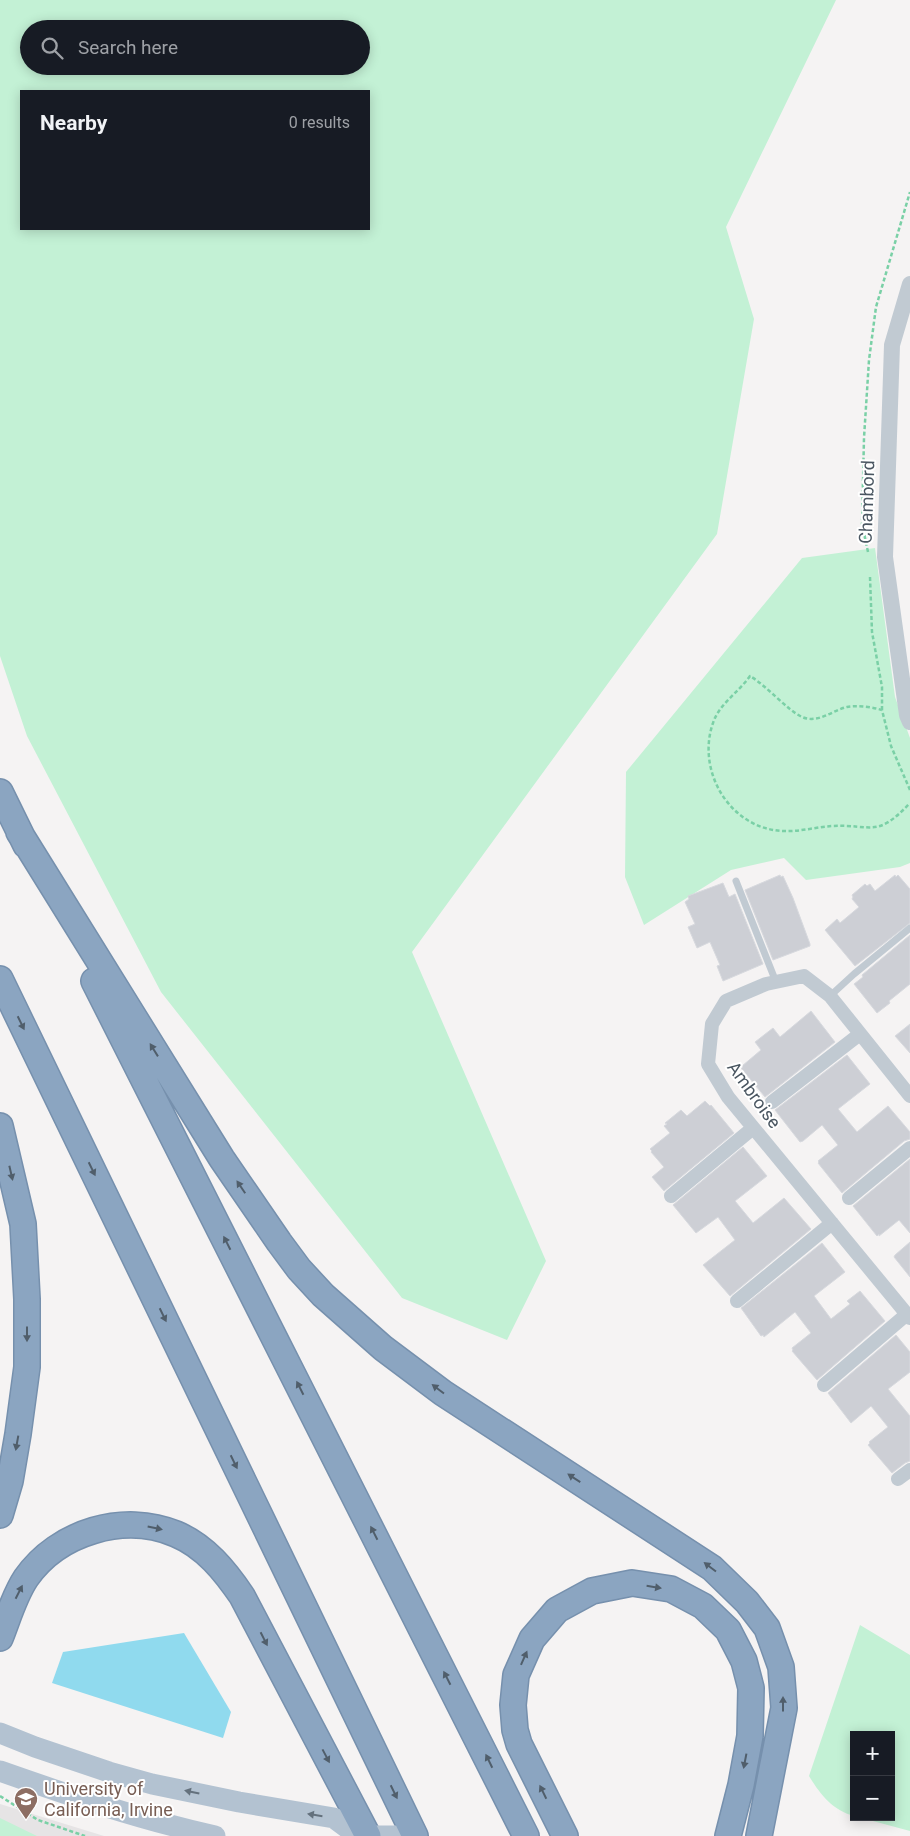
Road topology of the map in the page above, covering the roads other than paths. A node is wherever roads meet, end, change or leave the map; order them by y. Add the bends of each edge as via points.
1 (910, 284) edge
2 (910, 722) edge
3 (0, 792) edge
4 (19, 832) junction
5 (736, 881) dead end
6 (910, 928) edge
7 (0, 979) edge
8 (776, 982) junction
9 (830, 996) junction
10 (860, 1034) junction
11 (908, 1089) edge
12 (772, 1102) dead end
13 (0, 1126) edge
14 (753, 1128) junction
15 (910, 1148) edge
16 (671, 1196) dead end
17 (849, 1198) dead end
18 (832, 1223) junction
19 (738, 1301) dead end
20 (908, 1316) edge
21 (824, 1386) dead end
22 (910, 1470) edge
23 (898, 1479) dead end
24 (0, 1515) edge
25 (0, 1638) edge
26 (0, 1733) edge
27 (0, 1771) edge
28 (215, 1836) edge
29 (358, 1836) edge
30 (368, 1836) edge
31 (375, 1836) edge
32 (399, 1836) edge
33 (415, 1836) edge
34 (526, 1836) edge
35 (565, 1836) edge
36 (728, 1836) edge
37 (759, 1836) edge

1 - 2 street, Chambord via 892,345 885,557
3 - 4 highway
34 -> 4 highway
37 -> 4 highway via 784,1708 781,1667 767,1628 747,1602 712,1568 443,1393 383,1348 323,1295 284,1249 222,1159
5 - 8 lane
6 - 9 lane
7 -> 33 highway
8 - 9 street, Ambroise via 804,976
8 - 14 street, Ambroise via 726,1001 712,1024 708,1064 728,1097
9 - 10 street, Ambroise
10 - 11 street, Ambroise
10 - 12 street
13 -> 24 highway via 23,1224 28,1299 27,1367 12,1472
14 - 16 street
14 - 18 street, Ambroise
15 - 17 street
18 - 19 street
18 - 20 street, Ambroise
20 - 21 street
22 - 23 street
25 -> 30 highway via 26,1578 65,1542 97,1528 116,1525 154,1527 176,1534 198,1546 216,1562 242,1596
29 -> 26 main road via 334,1818 152,1784
27 - 28 main road via 118,1811
31 - 32 main road
35 -> 36 highway via 519,1744 513,1705 516,1675 532,1639 557,1610 592,1591 632,1583 671,1589 703,1606 728,1630 744,1661 751,1688 750,1736

